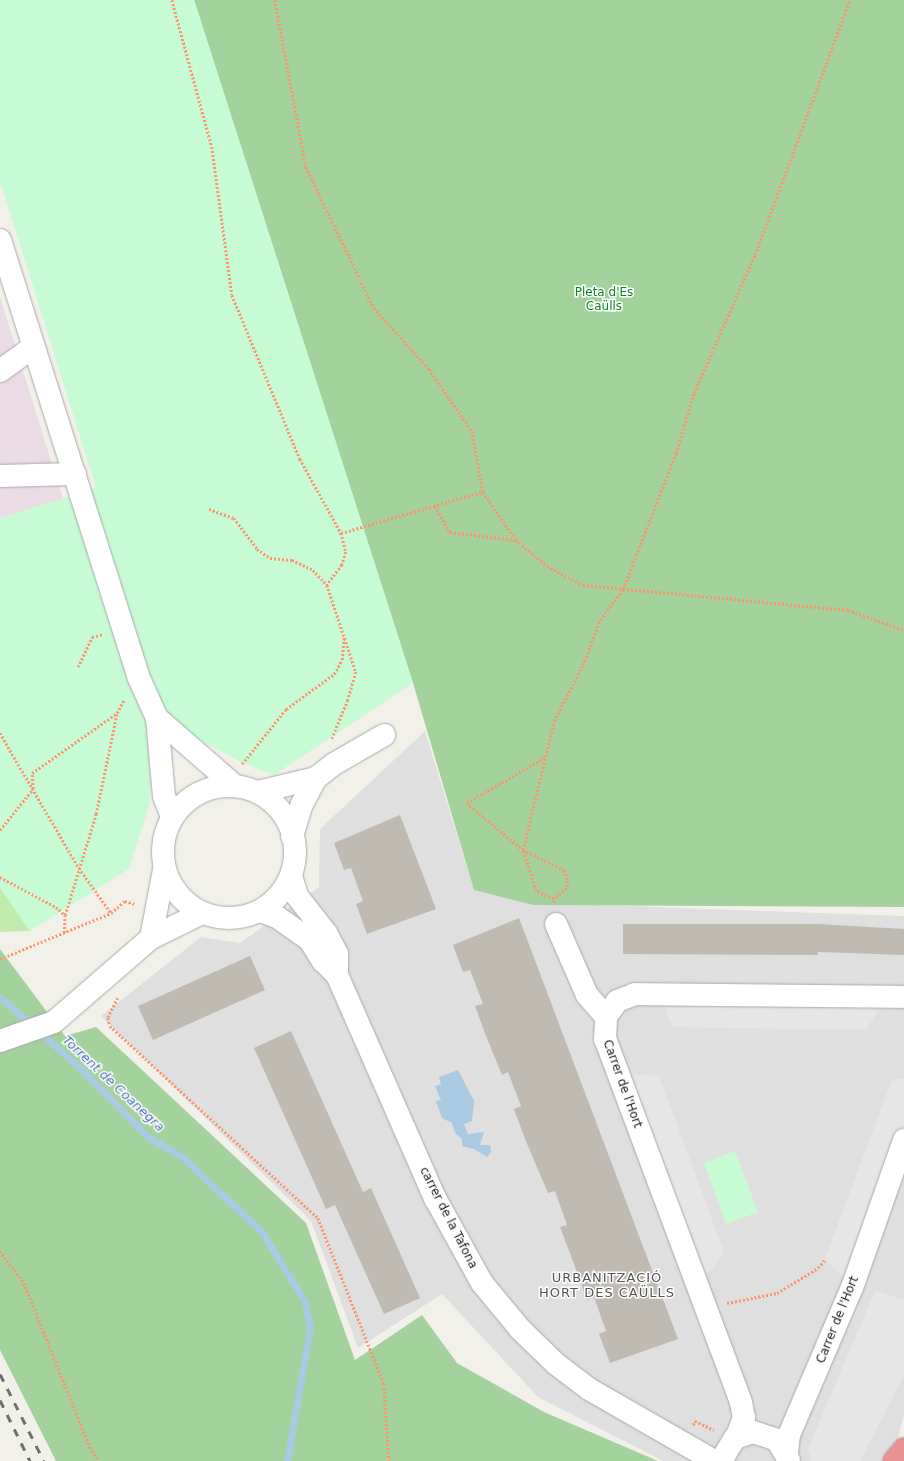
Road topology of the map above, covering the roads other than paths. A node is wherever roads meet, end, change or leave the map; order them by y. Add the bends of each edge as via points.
1 (0, 240) edge
2 (33, 347) junction
3 (0, 371) edge
4 (75, 474) junction
5 (0, 476) edge
6 (157, 718) junction
7 (384, 735) dead end
8 (316, 778) junction
9 (235, 786) junction
10 (258, 792) junction
11 (172, 817) junction
12 (292, 836) junction
13 (164, 870) junction
14 (291, 876) junction
15 (260, 911) junction
16 (202, 914) junction
17 (556, 924) road end
18 (151, 938) junction
19 (337, 975) junction
20 (904, 997) edge
21 (606, 1018) junction
22 (0, 1041) edge
23 (904, 1140) edge
24 (647, 1421) junction
25 (734, 1440) junction
26 (904, 1449) edge
27 (904, 1454) edge
28 (788, 1457) edge
29 (714, 1461) edge
30 (721, 1461) edge
31 (894, 1461) edge
32 (900, 1461) edge

1 - 2 street
2 - 3 street
2 - 4 street
4 - 5 street
4 - 6 street via 138,676
6 - 9 street
6 - 11 street via 164,796
7 - 8 street via 334,764
8 - 10 street
8 - 12 street via 302,804
9 - 10 street
9 - 11 street via 216,786 199,792 184,803
10 - 12 street via 282,812
11 - 13 street via 164,834
12 - 14 street via 295,854
13 - 16 street via 172,888 185,903
13 - 18 street
14 - 15 street via 273,902
14 - 19 street via 297,896 326,933 337,954
15 - 16 street via 241,918 221,918
15 - 19 street via 277,917 309,939 323,961
16 - 18 street
17 - 21 street via 587,995
18 - 22 street via 54,1022
19 - 24 street, carrer de la Tafona via 435,1198 482,1283 520,1330 556,1364 589,1389
20 - 21 street via 635,994 617,1001
21 - 25 street, Carrer de l'Hort via 605,1039 743,1411 742,1424
23 - 28 street, Carrer de l'Hort via 853,1285 789,1435
24 - 25 street, carrer de la Tafona via 676,1426 714,1443
24 - 29 street, carrer de la Tafona
25 - 28 street, carrer de la Tafona via 753,1432 765,1434 776,1440
25 - 30 street, Carrer de l'Hort
26 - 31 highway
27 - 32 highway

